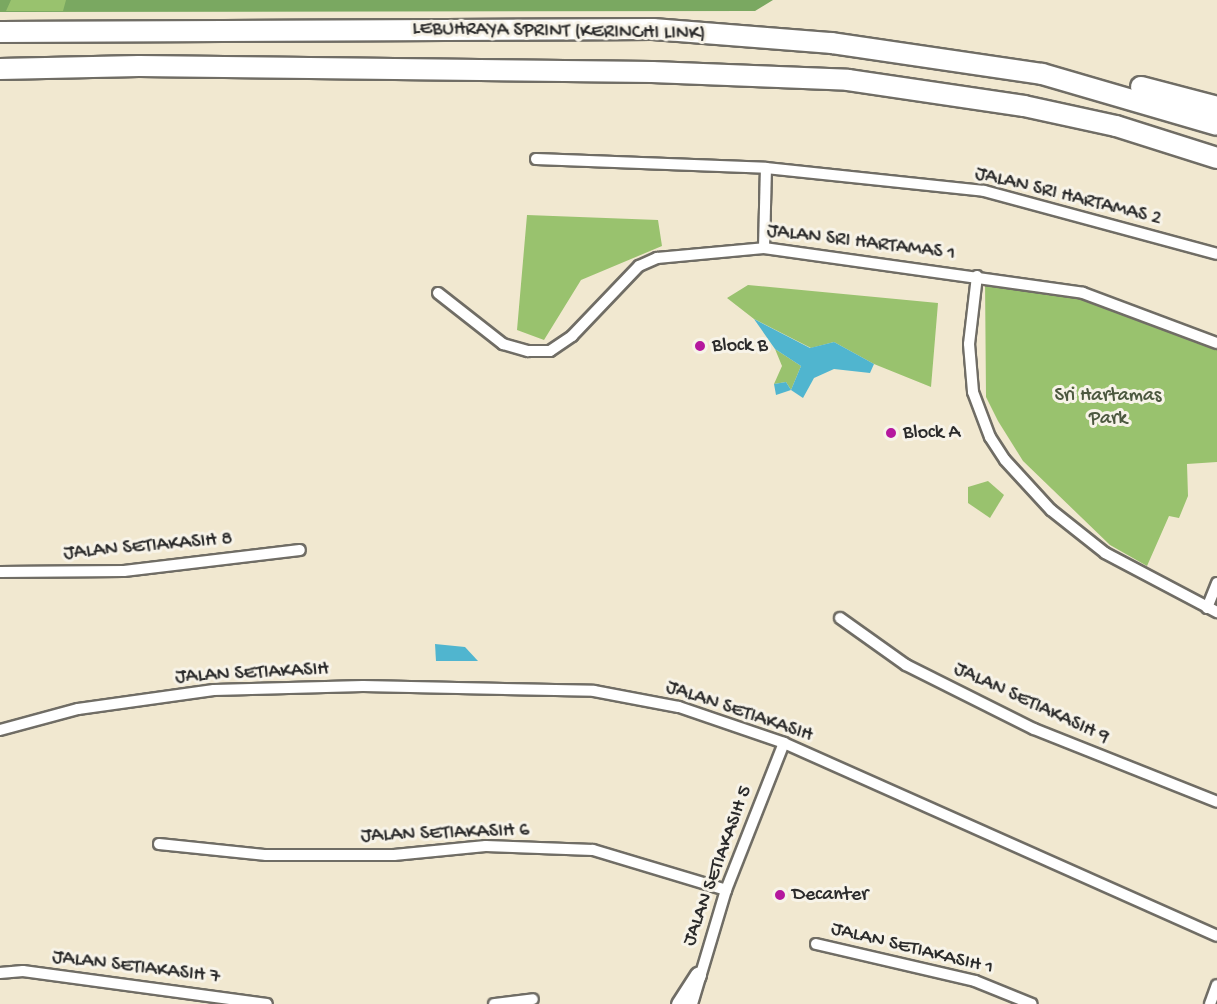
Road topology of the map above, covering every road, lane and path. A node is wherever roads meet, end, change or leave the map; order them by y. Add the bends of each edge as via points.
1 (0, 32) edge
2 (0, 69) edge
3 (1042, 74) junction
4 (1217, 107) edge
5 (1217, 125) edge
6 (1217, 158) edge
7 (536, 159) dead end
8 (766, 168) junction
9 (764, 248) junction
10 (1217, 254) edge
11 (977, 276) junction
12 (438, 293) dead end
13 (1217, 343) edge
14 (300, 550) dead end
15 (0, 572) edge
16 (1217, 583) edge
17 (1212, 610) edge
18 (840, 618) dead end
19 (0, 730) edge
20 (784, 743) junction
21 (1217, 802) edge
22 (159, 844) dead end
23 (726, 890) junction
24 (1217, 936) edge
25 (816, 944) dead end
26 (0, 973) edge
27 (698, 975) junction
28 (1217, 985) edge
29 (533, 999) dead end
30 (267, 1004) edge
31 (494, 1004) edge
32 (679, 1004) edge
33 (692, 1004) edge
34 (1032, 1004) edge
35 (1210, 1004) edge

1 - 3 highway, LEBUHRAYA SPRINT (KERINCHI LINK) via 653,29 832,43
2 - 6 highway, LEBUHRAYA SPRINT (KERINCHI LINK) via 139,66 652,72 848,80 1024,106 1116,126
3 - 4 highway via 1089,74
3 - 5 highway, LEBUHRAYA SPRINT (KERINCHI LINK)
7 - 8 street, JALAN SRI HARTAMAS 2
8 - 9 street
8 - 10 street, JALAN SRI HARTAMAS 2 via 984,191
9 - 11 street, JALAN SRI HARTAMAS 1
9 - 12 street, JALAN SRI HARTAMAS 1 via 657,258 639,266 572,336 550,351 528,351 503,344
11 - 13 street, JALAN SRI HARTAMAS 1 via 1083,293
11 - 17 street via 969,344 973,392 990,437 1005,460 1051,510 1104,553
14 - 15 street, JALAN SETIAKASIH 8 via 124,571
16 - 17 street
18 - 21 street, JALAN SETIAKASIH 9 via 906,665 1034,729
19 - 20 street, JALAN SETIAKASIH via 78,709 214,690 363,686 594,691 680,707
20 - 23 street, JALAN SETIAKASIH 5
20 - 24 street, JALAN SETIAKASIH
22 - 23 street, JALAN SETIAKASIH 6 via 266,855 394,855 486,846 593,850
23 - 27 street, JALAN SETIAKASIH 5
25 - 34 street, JALAN SETIAKASIH 1 via 975,981
26 - 30 street, JALAN SETIAKASIH 7 via 23,971
27 - 32 street
27 - 33 street, JALAN SETIAKASIH 5
28 - 35 street
29 - 31 street

